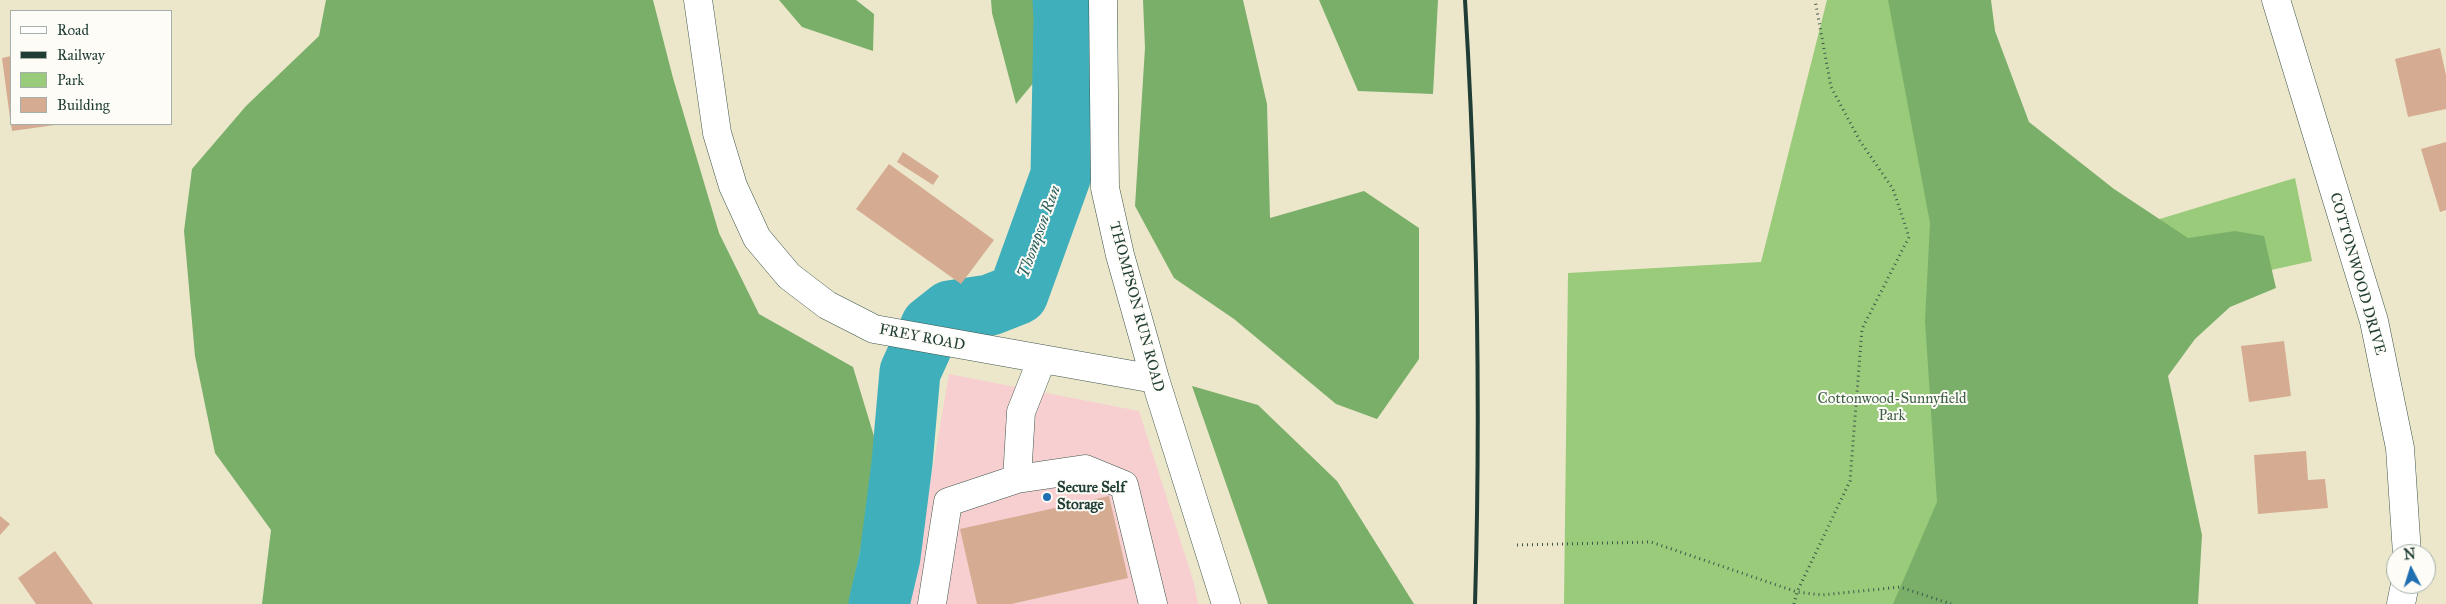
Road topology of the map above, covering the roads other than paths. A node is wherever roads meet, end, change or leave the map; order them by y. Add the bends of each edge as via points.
1 (698, 0) edge
2 (1103, 0) edge
3 (2276, 0) edge
4 (1042, 359) junction
5 (1155, 379) junction
6 (1017, 479) junction
7 (2406, 544) edge
8 (932, 604) edge
9 (1153, 604) edge
10 (1226, 604) edge

1 - 4 street, FREY ROAD via 717,133 733,186 757,238 789,276 827,305 874,329
2 - 5 street, THOMPSON RUN ROAD via 1106,188 1120,255
3 - 7 street, COTTONWOOD DRIVE via 2374,321 2400,448
4 - 5 street, FREY ROAD
4 - 6 street via 1021,412
5 - 10 street, THOMPSON RUN ROAD
6 - 8 street via 948,502
6 - 9 street via 1084,469 1124,485

